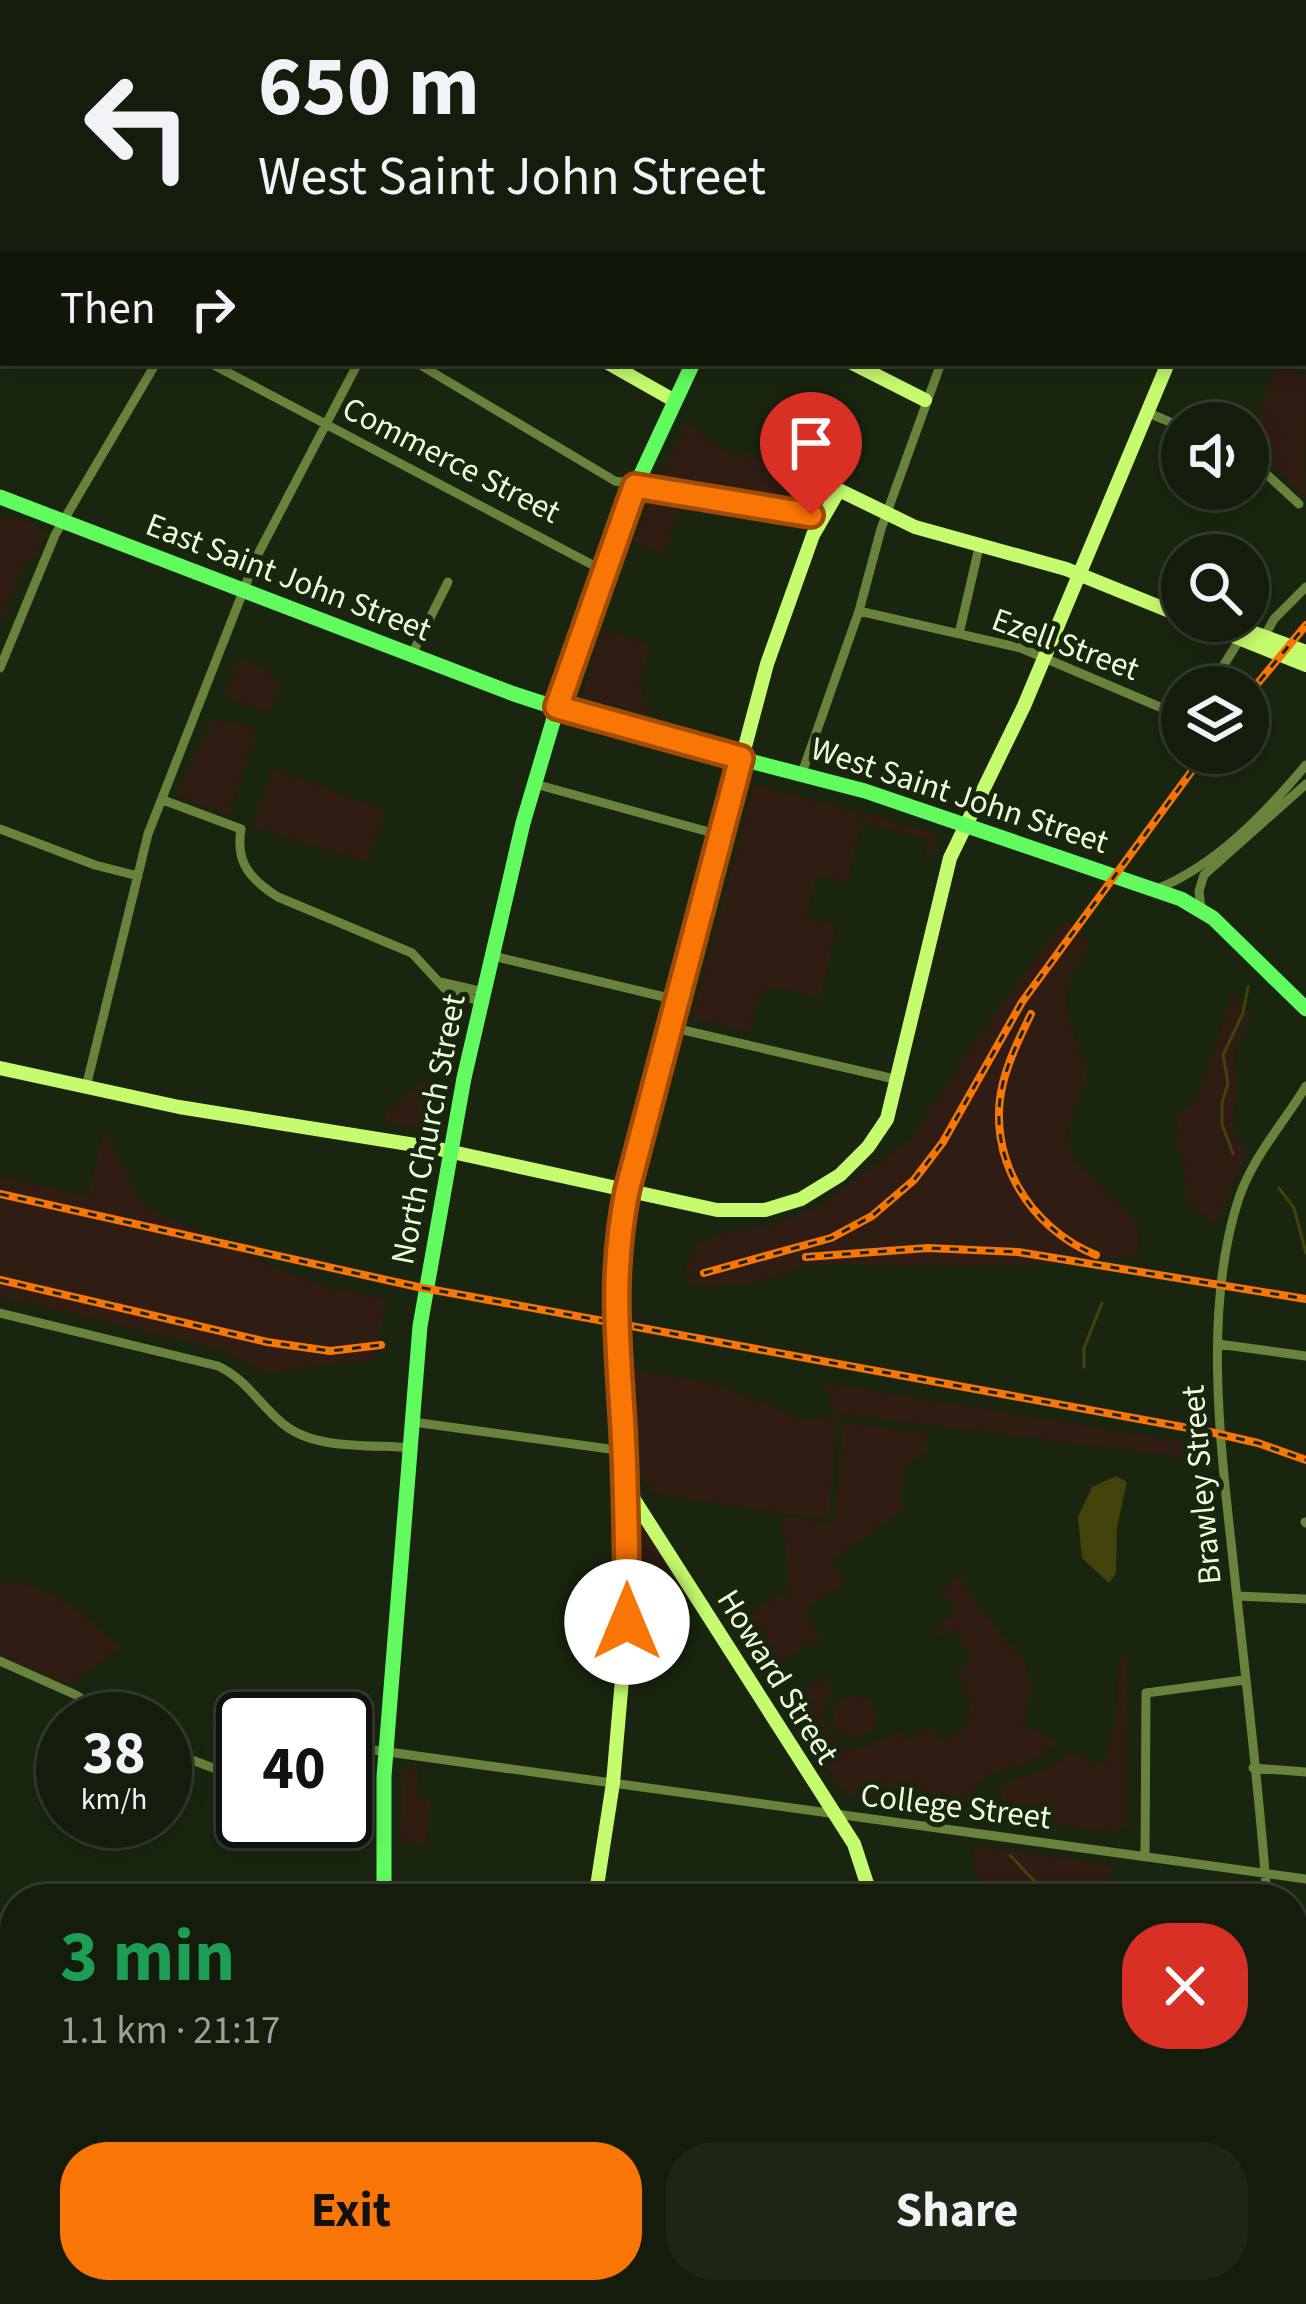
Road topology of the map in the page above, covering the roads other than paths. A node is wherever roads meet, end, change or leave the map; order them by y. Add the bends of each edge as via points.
1 (154, 366) edge
2 (216, 366) edge
3 (356, 366) edge
4 (422, 366) edge
5 (613, 366) edge
6 (692, 366) edge
7 (858, 366) edge
8 (939, 366) edge
9 (1167, 366) edge
10 (925, 400) junction
11 (675, 401) junction
12 (1146, 412) junction
13 (1161, 418) edge
14 (323, 423) junction
15 (1269, 472) edge
16 (635, 486) junction
17 (0, 497) edge
18 (1299, 504) dead end
19 (887, 514) junction
20 (823, 517) junction
21 (63, 521) junction
22 (980, 543) junction
23 (604, 572) junction
24 (1075, 572) junction
25 (448, 582) dead end
26 (1306, 587) edge
27 (244, 591) junction
28 (1161, 599) edge
29 (1161, 607) edge
30 (859, 611) junction
31 (1269, 628) edge
32 (959, 634) junction
33 (1269, 639) edge
34 (1248, 642) edge
35 (1306, 652) edge
36 (3, 654) edge
37 (411, 656) junction
38 (1045, 657) junction
39 (1306, 664) edge
40 (0, 668) edge
41 (557, 707) junction
42 (1161, 708) edge
43 (741, 758) junction
44 (1306, 765) edge
45 (802, 773) junction
46 (534, 783) junction
47 (1306, 784) edge
48 (163, 800) junction
49 (965, 824) junction
50 (0, 829) edge
51 (720, 835) junction
52 (138, 876) junction
53 (1157, 889) junction
54 (1201, 909) junction
55 (493, 956) junction
56 (483, 997) junction
57 (677, 1000) junction
58 (1306, 1009) edge
59 (670, 1027) junction
60 (0, 1068) edge
61 (898, 1080) junction
62 (1306, 1086) edge
63 (86, 1087) junction
64 (450, 1151) junction
65 (627, 1191) junction
66 (0, 1313) edge
67 (1218, 1344) junction
68 (1306, 1356) edge
69 (413, 1422) junction
70 (412, 1448) junction
71 (624, 1451) junction
72 (626, 1487) junction
73 (1237, 1596) junction
74 (1306, 1598) edge
75 (0, 1661) edge
76 (1244, 1680) junction
77 (69, 1692) edge
78 (372, 1751) edge
79 (386, 1753) junction
80 (1253, 1768) junction
81 (1306, 1772) edge
82 (613, 1783) junction
83 (837, 1817) junction
84 (1145, 1857) junction
85 (1265, 1874) junction
86 (1306, 1879) edge
87 (384, 1884) edge
88 (597, 1884) edge
89 (867, 1884) edge
90 (1266, 1884) edge

1 - 21 street
2 - 14 street, Commerce Street
3 - 14 street
4 - 16 street
5 - 11 street
6 - 11 main road, North Church Street
7 - 10 street
8 - 10 street
9 - 12 street
10 - 19 street
11 - 16 main road, North Church Street
12 - 13 street
12 - 24 street
14 - 23 street, Commerce Street
14 - 27 street
15 - 18 street
16 - 20 street
16 - 23 main road, North Church Street
17 - 21 main road, East Saint John Street
19 - 20 street via 839,490
19 - 22 street
19 - 30 street
20 - 43 street via 784,611
21 - 27 main road, East Saint John Street
21 - 36 street
22 - 24 street
22 - 32 street
23 - 41 main road, North Church Street
24 - 28 street
24 - 29 street
24 - 38 street
25 - 37 street
26 - 31 street
27 - 37 main road, East Saint John Street
27 - 48 street
30 - 32 street, Ezell Street
30 - 45 street
32 - 38 street, Ezell Street
33 - 35 street
34 - 39 street
36 - 40 street
37 - 41 main road, East Saint John Street
38 - 42 street, Ezell Street
38 - 49 street
41 - 43 main road, West Saint John Street
41 - 46 main road, North Church Street
43 - 45 main road, West Saint John Street
43 - 51 street
44 - 53 street via 1240,834
45 - 49 main road, West Saint John Street
46 - 51 street
46 - 55 main road, North Church Street
47 - 54 street via 1204,874
48 - 52 street
48 - 56 street via 241,829 239,856 278,897 412,952 443,986
49 - 53 main road, West Saint John Street
49 - 61 street via 943,884
50 - 52 street
51 - 57 street
52 - 63 street
53 - 54 main road, West Saint John Street
54 - 58 main road, West Saint John Street
55 - 56 main road, North Church Street
55 - 57 street
56 - 64 main road, North Church Street
57 - 59 street
59 - 61 street
59 - 65 street
60 - 63 street
61 - 65 street via 868,1147 840,1175 783,1207 732,1212
62 - 67 street, Brawley Street via 1241,1191
63 - 64 street
64 - 65 street
64 - 69 main road, North Church Street via 420,1326
65 - 71 street via 614,1291
66 - 70 street via 218,1366 288,1429 313,1440
67 - 68 street
67 - 73 street, Brawley Street
69 - 70 main road, North Church Street
69 - 71 street
70 - 79 main road, North Church Street
71 - 72 street
72 - 82 street via 627,1622
72 - 83 street, Howard Street
73 - 74 street
73 - 76 street, Brawley Street
75 - 77 street
76 - 80 street, Brawley Street
76 - 84 street via 1146,1694
78 - 79 street, College Street
79 - 82 street, College Street
79 - 87 main road, North Church Street
80 - 81 street
80 - 85 street, Brawley Street
82 - 83 street, College Street
82 - 88 street
83 - 84 street, College Street
83 - 89 street, Howard Street
84 - 85 street, College Street
85 - 86 street, College Street
85 - 90 street, Brawley Street

